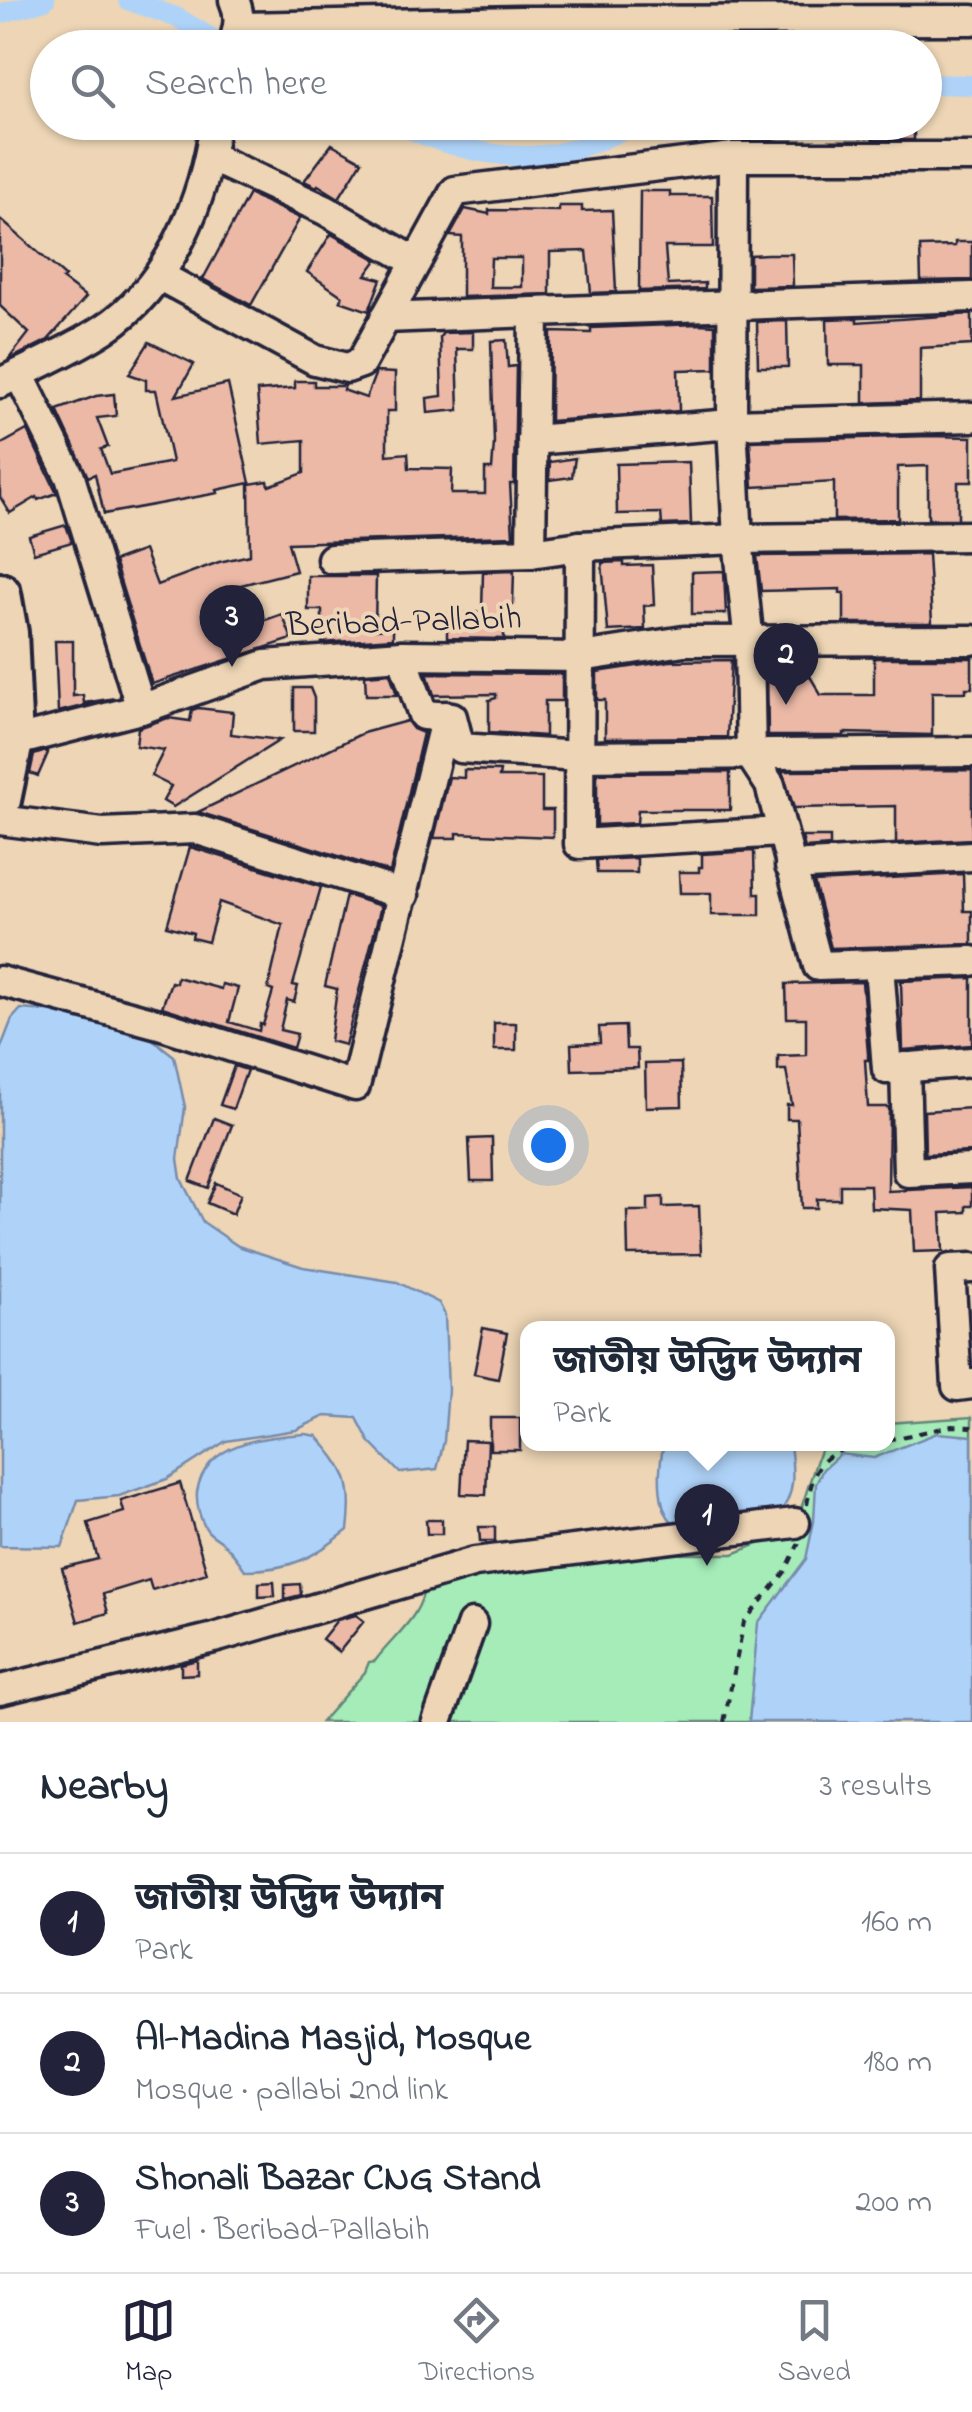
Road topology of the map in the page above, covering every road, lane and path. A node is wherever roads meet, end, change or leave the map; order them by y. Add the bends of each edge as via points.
1 (729, 10) edge
2 (972, 20) edge
3 (236, 26) edge
4 (212, 140) edge
5 (210, 156) junction
6 (733, 156) junction
7 (972, 156) edge
8 (416, 262) junction
9 (160, 276) junction
10 (972, 298) edge
11 (732, 306) junction
12 (534, 312) junction
13 (385, 318) junction
14 (9, 378) edge
15 (972, 417) edge
16 (732, 424) junction
17 (532, 440) junction
18 (972, 536) edge
19 (738, 539) junction
20 (580, 546) junction
21 (531, 553) junction
22 (332, 559) dead end
23 (0, 594) edge
24 (972, 640) edge
25 (749, 643) junction
26 (402, 655) junction
27 (581, 657) junction
28 (141, 709) junction
29 (446, 716) junction
30 (12, 742) junction
31 (972, 752) edge
32 (578, 756) junction
33 (751, 756) junction
34 (0, 800) edge
35 (0, 820) edge
36 (781, 832) junction
37 (972, 856) edge
38 (790, 866) junction
39 (404, 896) junction
40 (972, 961) edge
41 (880, 965) junction
42 (0, 981) edge
43 (972, 1062) edge
44 (906, 1067) junction
45 (972, 1169) edge
46 (972, 1268) edge
47 (972, 1384) edge
48 (972, 1427) edge
49 (895, 1438) edge
50 (837, 1451) edge
51 (800, 1527) junction
52 (472, 1624) dead end
53 (0, 1690) edge
54 (437, 1722) edge
55 (724, 1722) edge

1 - 2 street
1 - 3 street
4 - 5 street
5 - 8 street
5 - 9 street
6 - 7 street
6 - 8 street via 455,191
6 - 11 street
8 - 13 street
9 - 13 street via 334,366 361,363
9 - 14 street via 106,328
10 - 11 street
11 - 12 street
11 - 16 street
12 - 13 street
12 - 17 street
14 - 28 street via 70,477
15 - 16 street
16 - 17 street
16 - 19 street
17 - 21 street
18 - 19 street
19 - 20 street
19 - 25 street
20 - 21 street
20 - 27 street
21 - 22 street
23 - 30 highway
24 - 25 street, Beribad-Pallabih
25 - 27 street, Beribad-Pallabih via 684,641
25 - 33 street
26 - 27 street, Beribad-Pallabih
26 - 28 street, Beribad-Pallabih via 265,665
26 - 29 street via 423,715
27 - 32 street
28 - 30 street, Beribad-Pallabih
29 - 32 street via 452,717 460,748
29 - 39 street
30 - 34 highway
31 - 33 street
32 - 33 street
32 - 36 street via 579,844
33 - 36 street via 770,785
35 - 39 street via 102,833 195,829
36 - 38 street
37 - 38 street
38 - 41 street via 818,966
39 - 42 street via 355,1086
40 - 41 street
41 - 44 street via 888,1068
43 - 44 street
44 - 45 street via 908,1172
46 - 47 street via 950,1269 957,1386
48 - 49 path
50 - 51 path via 813,1478
51 - 53 street via 476,1562 214,1638
51 - 55 path via 785,1572 744,1622
52 - 54 street

